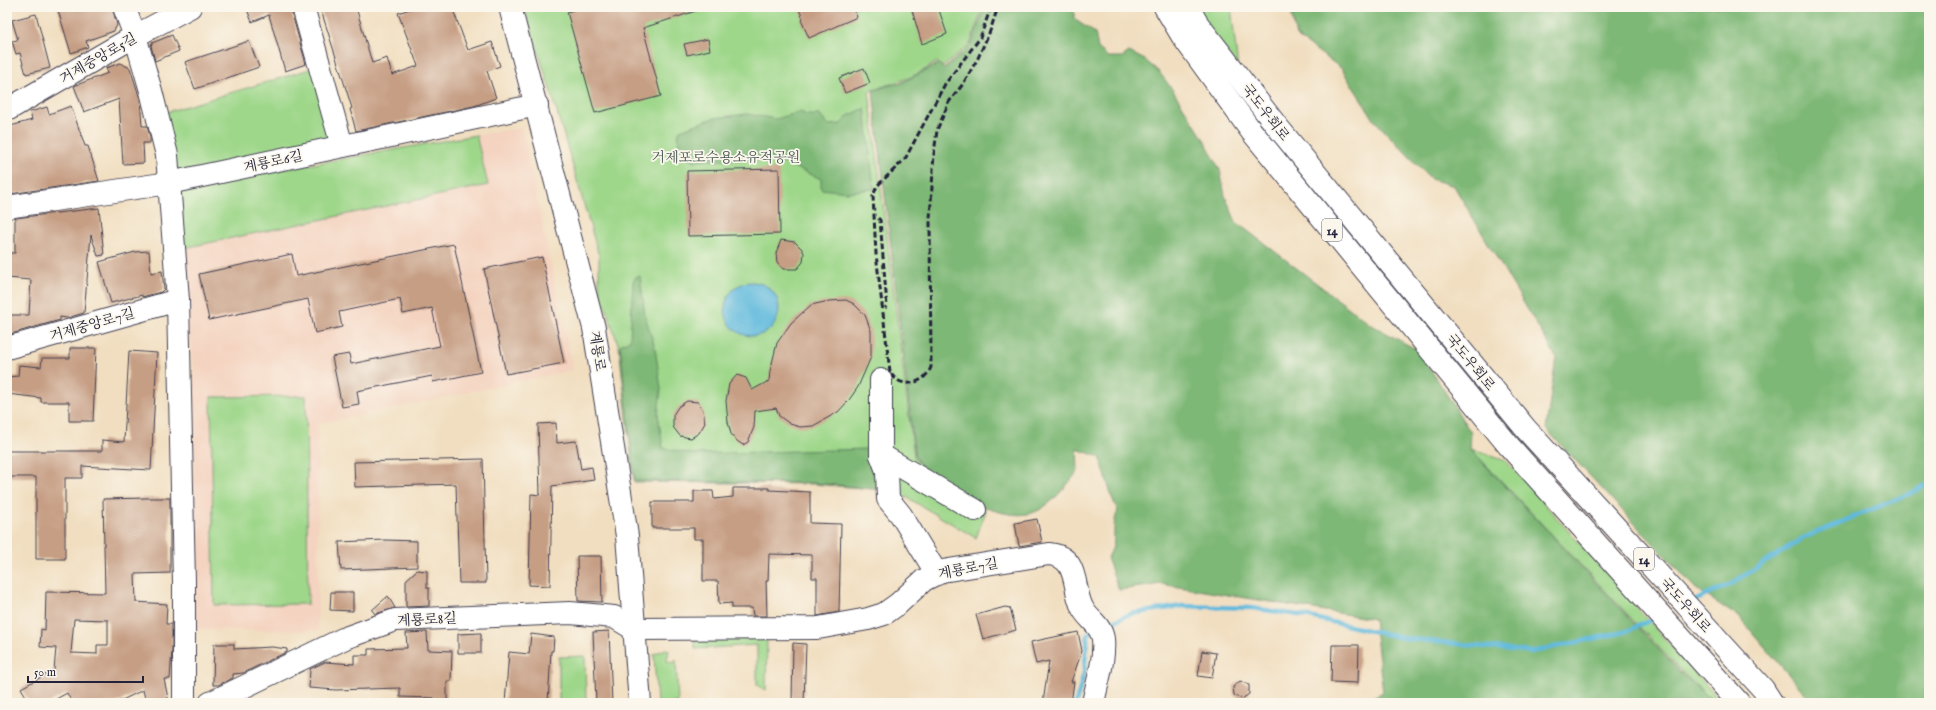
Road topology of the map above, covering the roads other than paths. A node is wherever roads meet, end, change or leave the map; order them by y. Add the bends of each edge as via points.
1 (124, 7) edge
2 (190, 7) edge
3 (303, 7) edge
4 (510, 7) edge
5 (1165, 7) edge
6 (1188, 7) edge
7 (135, 36) junction
8 (537, 105) junction
9 (7, 110) edge
10 (342, 146) junction
11 (169, 183) junction
12 (7, 207) edge
13 (178, 300) junction
14 (7, 348) edge
15 (881, 380) dead end
16 (881, 455) junction
17 (975, 510) dead end
18 (936, 574) junction
19 (634, 629) junction
20 (1767, 696) edge
21 (184, 703) edge
22 (210, 703) edge
23 (640, 703) edge
24 (1093, 703) edge
25 (1740, 703) edge

1 - 7 main road
2 - 7 main road, 거제중앙로5길
3 - 10 main road
4 - 8 main road, 계룡로
5 - 25 main road, 국도우회로 / 14 via 1183,37 1252,132 1509,446
6 - 20 main road, 국도우회로 / 14 via 1197,23 1276,125 1526,429
7 - 9 main road, 거제중앙로5길
7 - 11 main road via 167,155
8 - 10 main road, 계룡로6길
8 - 19 main road, 계룡로 via 594,328 627,536
10 - 11 main road, 계룡로6길
11 - 12 main road, 계룡로6길
11 - 13 main road
13 - 14 main road, 거제중앙로7길
13 - 21 main road
15 - 16 main road
16 - 17 main road
16 - 18 main road via 887,471 888,499 901,515
18 - 19 main road, 계룡로7길 via 924,580 884,614 868,619 818,628
18 - 24 main road, 계룡로7길 via 1054,555 1059,557 1072,569 1082,609 1097,626 1103,643
19 - 22 main road, 계룡로8길 via 614,618 570,613 395,620 345,638
19 - 23 main road, 계룡로

